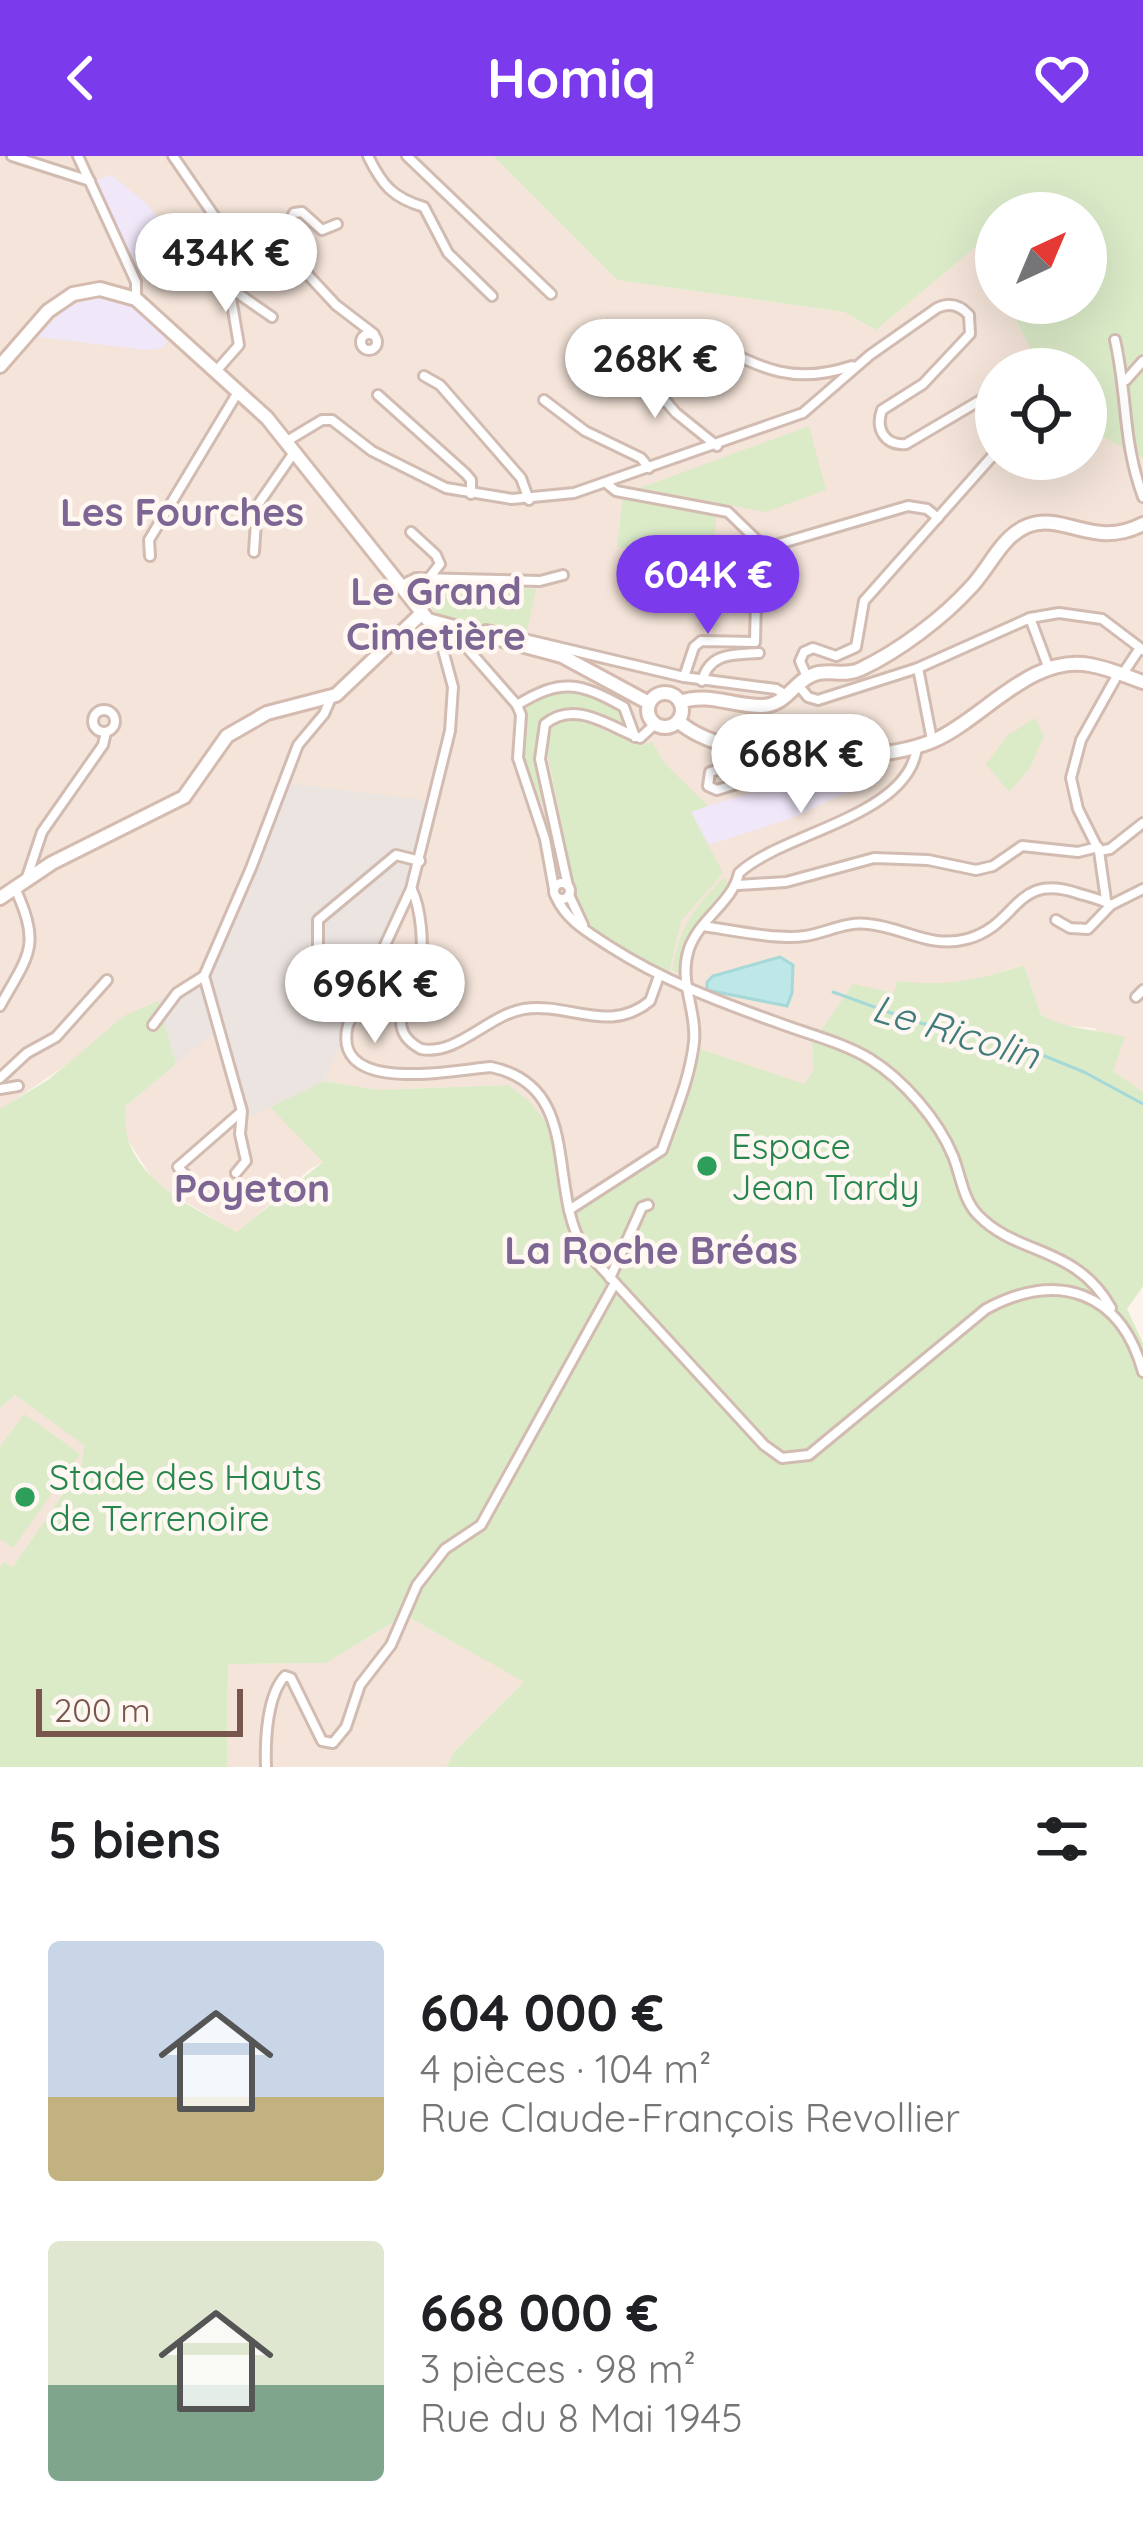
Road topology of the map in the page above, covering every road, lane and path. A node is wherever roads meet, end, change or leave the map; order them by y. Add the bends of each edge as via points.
1 (12, 156) edge
2 (78, 156) edge
3 (172, 156) edge
4 (368, 156) edge
5 (407, 156) edge
6 (90, 181) junction
7 (337, 224) dead end
8 (276, 244) junction
9 (210, 274) dead end
10 (230, 292) junction
11 (551, 294) dead end
12 (492, 296) dead end
13 (136, 299) junction
14 (272, 317) dead end
15 (374, 334) dead end
16 (707, 340) dead end
17 (1115, 340) dead end
18 (629, 359) dead end
19 (1143, 362) edge
20 (859, 364) junction
21 (0, 366) edge
22 (217, 370) junction
23 (424, 376) dead end
24 (1125, 381) junction
25 (238, 391) junction
26 (378, 395) dead end
27 (544, 400) dead end
28 (975, 404) edge
29 (291, 446) junction
30 (717, 446) junction
31 (649, 468) junction
32 (975, 476) edge
33 (606, 483) junction
34 (471, 494) junction
35 (1143, 497) edge
36 (529, 500) junction
37 (938, 518) junction
38 (1143, 524) edge
39 (411, 532) dead end
40 (254, 552) dead end
41 (150, 556) dead end
42 (563, 575) dead end
43 (428, 578) junction
44 (402, 585) junction
45 (726, 601) dead end
46 (422, 613) junction
47 (1030, 618) junction
48 (436, 624) junction
49 (482, 629) dead end
50 (441, 643) junction
51 (1142, 649) edge
52 (759, 653) dead end
53 (918, 668) junction
54 (1049, 670) junction
55 (1120, 674) junction
56 (684, 677) junction
57 (702, 681) junction
58 (1143, 682) edge
59 (798, 687) junction
60 (331, 697) junction
61 (680, 702) junction
62 (650, 703) junction
63 (517, 705) junction
64 (678, 721) junction
65 (655, 724) junction
66 (106, 732) dead end
67 (635, 737) junction
68 (932, 741) junction
69 (910, 747) junction
70 (764, 754) junction
71 (849, 755) junction
72 (1143, 823) edge
73 (1098, 849) junction
74 (420, 861) junction
75 (20, 883) junction
76 (738, 885) junction
77 (411, 889) junction
78 (1143, 890) edge
79 (561, 891) junction
80 (0, 898) edge
81 (1109, 903) junction
82 (1056, 920) dead end
83 (702, 926) junction
84 (318, 946) dead end
85 (203, 976) junction
86 (659, 976) junction
87 (107, 980) dead end
88 (685, 989) junction
89 (0, 1005) edge
90 (153, 1025) dead end
91 (0, 1078) edge
92 (18, 1086) dead end
93 (0, 1089) edge
94 (242, 1111) junction
95 (236, 1173) dead end
96 (200, 1190) dead end
97 (648, 1205) dead end
98 (569, 1210) junction
99 (612, 1280) junction
100 (1112, 1310) junction
101 (1143, 1372) edge
102 (266, 1767) edge

1 - 6 street
2 - 6 street
3 - 8 street via 218,220
4 - 12 street via 387,190 424,207 448,254
5 - 11 street
6 - 13 street via 136,282
7 - 8 street via 322,230 294,213
8 - 15 street
9 - 10 street
10 - 14 street
10 - 22 street via 239,345
13 - 21 main road via 100,289 73,294
13 - 22 main road
16 - 20 street via 796,377
17 - 24 street
18 - 30 street
19 - 24 street
20 - 28 street via 943,305 960,307 971,321 966,341 882,410 879,426 893,443 913,441
20 - 30 street via 803,413
22 - 25 main road
23 - 36 street via 521,478
24 - 35 street via 1127,447
25 - 29 main road
25 - 41 street via 148,539
26 - 34 street via 466,474
27 - 31 street
29 - 34 street via 332,420 391,462
29 - 40 street via 257,506
29 - 44 main road
30 - 31 street
31 - 33 street
32 - 37 street
33 - 36 street
33 - 37 street via 728,512 765,548 908,506
34 - 36 street
37 - 59 street via 864,601 851,651 804,652
38 - 59 main road via 1106,535 1045,523 1024,527 959,599 894,648 855,672 818,673
39 - 43 street via 440,565
42 - 43 street
43 - 44 street
44 - 46 main road
45 - 56 street via 756,598 755,643 701,641
46 - 48 main road
46 - 60 main road
47 - 51 street via 1102,619
47 - 53 street
47 - 54 street
48 - 50 street
48 - 62 main road via 562,656
49 - 56 street
50 - 63 street via 461,640
50 - 74 street via 453,714
51 - 55 street
52 - 57 street via 717,657
53 - 59 street via 818,700
53 - 68 street
54 - 55 main road via 1079,664
54 - 68 main road
55 - 58 main road
55 - 73 street via 1081,740 1071,778
56 - 57 street
57 - 59 street
59 - 61 main road via 765,706
60 - 75 main road via 250,721 214,749 184,797
60 - 85 street via 298,745
61 - 62 main road via 667,693
61 - 64 main road
62 - 65 main road
63 - 67 street via 553,685 589,691 624,707
63 - 79 street via 518,758
64 - 65 main road
64 - 70 main road via 713,744
65 - 67 street
66 - 75 street via 42,832
67 - 79 street via 582,714 545,724 540,760
68 - 69 main road
69 - 71 main road
69 - 76 street via 911,769 894,790 756,858
70 - 71 main road
70 - 71 street via 710,772 708,786 766,775 783,783 843,765
72 - 73 street via 1111,849
73 - 76 street via 1022,846 976,870 928,860 853,860 786,881
73 - 81 street
74 - 77 street
74 - 84 street via 396,855 318,920
75 - 80 main road
75 - 89 street via 33,939
76 - 83 street
77 - 86 street via 420,967 400,1020 421,1049 446,1047 516,1010 623,1015 650,1000
77 - 98 street via 345,1045 359,1063 386,1075 490,1067 521,1078 549,1108
78 - 81 street
79 - 86 street via 587,931
81 - 82 street via 1088,929
81 - 83 street via 1043,886 989,930 952,942 873,924 803,937
83 - 88 street via 689,950
85 - 90 street via 177,993
85 - 94 street
86 - 88 street
87 - 91 street via 56,1037
88 - 98 street via 693,1047 662,1150
88 - 100 street via 880,1066 944,1138 980,1218 1071,1266
92 - 93 street
94 - 95 street via 246,1161
94 - 96 street via 178,1167
97 - 99 street
98 - 99 street via 578,1240
99 - 100 street via 764,1445 792,1460 817,1449 1004,1300 1064,1292
99 - 102 street via 481,1525 445,1549 417,1585 340,1737 322,1741 285,1676
100 - 101 street

